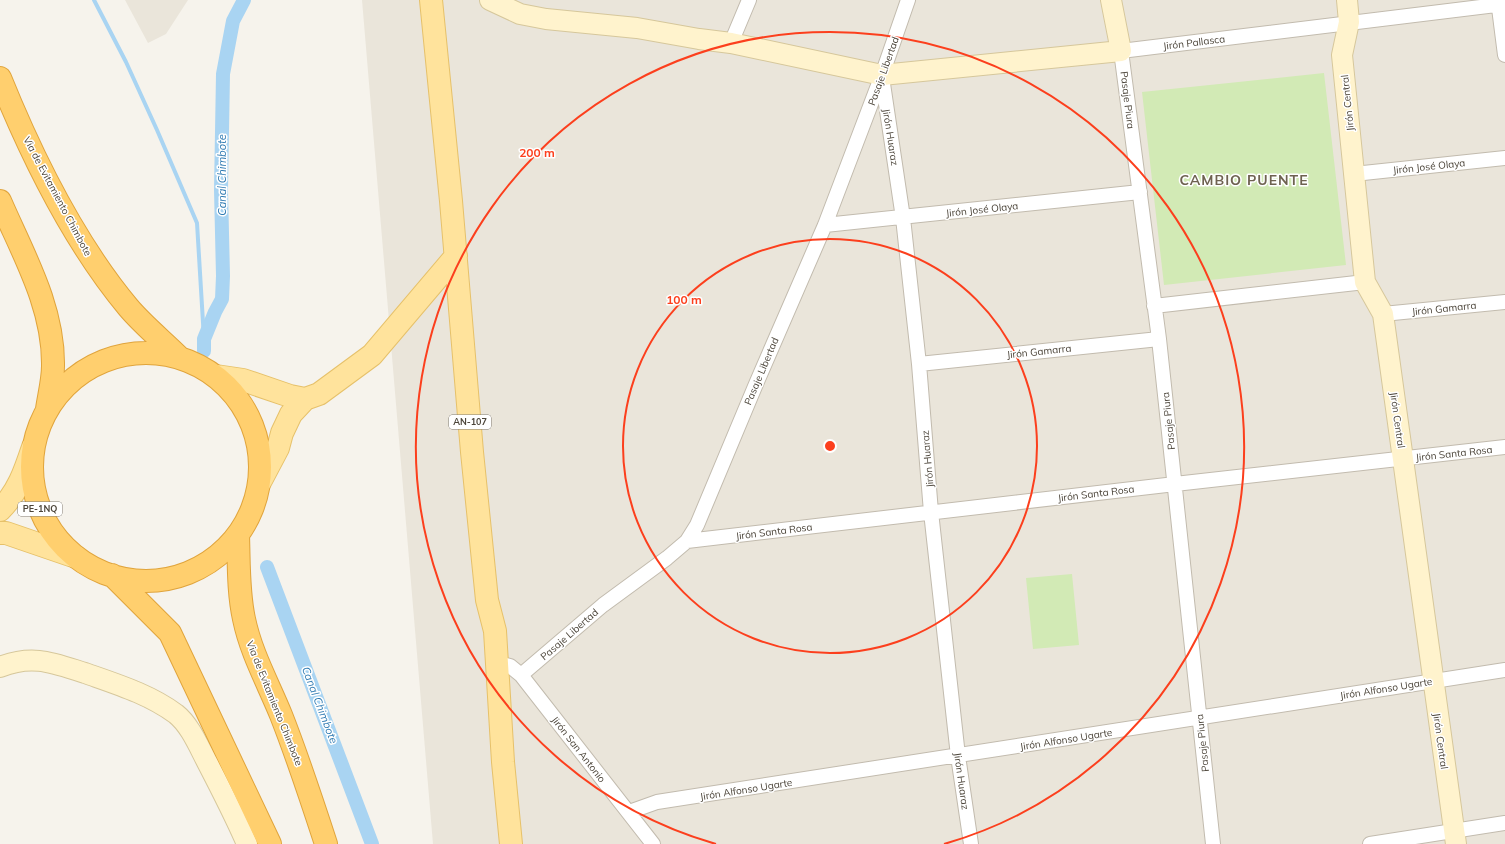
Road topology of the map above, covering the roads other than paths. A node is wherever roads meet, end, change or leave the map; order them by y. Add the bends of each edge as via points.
1 (431, 0) edge
2 (490, 0) edge
3 (749, 0) edge
4 (908, 0) edge
5 (1111, 0) edge
6 (1347, 0) edge
7 (1501, 3) edge
8 (1349, 22) junction
9 (731, 43) junction
10 (1122, 51) junction
11 (1505, 55) edge
12 (882, 75) junction
13 (0, 78) edge
14 (1505, 158) edge
15 (1354, 174) junction
16 (1140, 192) junction
17 (0, 201) edge
18 (903, 218) junction
19 (825, 225) junction
20 (456, 256) junction
21 (1365, 282) junction
22 (1505, 302) edge
23 (1154, 306) junction
24 (1383, 314) junction
25 (1159, 339) junction
26 (180, 358) junction
27 (919, 364) junction
28 (216, 376) junction
29 (305, 399) junction
30 (47, 408) junction
31 (33, 447) junction
32 (1505, 447) edge
33 (1403, 458) junction
34 (259, 484) junction
35 (1175, 484) junction
36 (0, 510) edge
37 (931, 512) junction
38 (0, 533) edge
39 (238, 535) junction
40 (687, 542) junction
41 (76, 557) junction
42 (112, 575) junction
43 (0, 651) edge
44 (29, 660) junction
45 (497, 663) junction
46 (0, 668) edge
47 (1505, 670) edge
48 (521, 676) junction
49 (1433, 680) junction
50 (1199, 718) junction
51 (958, 756) junction
52 (629, 812) junction
53 (1505, 823) edge
54 (1455, 837) edge
55 (247, 844) edge
56 (270, 844) edge
57 (326, 844) edge
58 (511, 844) edge
59 (653, 844) edge
60 (971, 844) edge
61 (1213, 844) edge
62 (1370, 844) edge

1 - 20 main road, AN-107
2 - 9 street, Jirón Pallasca via 520,14 546,19 637,28
3 - 9 street
4 - 12 street, Pasaje Libertad
5 - 10 street, Pasaje Piura
6 - 8 street, Jirón Central
7 - 8 street, Jirón Pallasca
7 - 11 street
8 - 10 street, Jirón Pallasca
8 - 15 street, Jirón Central via 1342,55
9 - 12 street, Jirón Pallasca
10 - 12 street, Jirón Pallasca
10 - 16 street, Pasaje Piura
12 - 18 street, Jirón Huaraz
12 - 19 street, Pasaje Libertad
13 - 26 highway, Via de Evitamiento Chimbote / PE-1NQ via 19,124 88,255 128,308
14 - 15 street, Jirón José Olaya
15 - 21 street, Jirón Central
16 - 18 street, Jirón José Olaya
16 - 23 street, Pasaje Piura
17 - 30 highway, PE-1NQ via 41,294 49,322 53,366
18 - 19 street, Jirón José Olaya
18 - 27 street, Jirón Huaraz
19 - 40 street, Pasaje Libertad via 707,504
20 - 29 main road via 372,355 319,394
20 - 45 main road, AN-107 via 484,576 495,631
21 - 23 street
21 - 24 street, Jirón Central
22 - 24 street, Jirón Gamarra
23 - 25 street, Pasaje Piura
24 - 33 street, Jirón Central
25 - 27 street, Jirón Gamarra
25 - 35 street, Pasaje Piura
26 - 28 highway, PE-1NQ via 199,365
26 - 30 highway, PE-1NQ via 142,352 104,360 71,380
27 - 37 street, Jirón Huaraz
28 - 29 main road via 243,380
28 - 34 highway, PE-1NQ via 237,398 252,424 260,453
29 - 34 main road via 291,414 278,448
30 - 31 highway, PE-1NQ via 38,427
31 - 36 main road via 20,483
31 - 41 highway, PE-1NQ via 32,478 39,508 54,534
32 - 33 street, Jirón Santa Rosa
33 - 35 street, Jirón Santa Rosa
33 - 49 street, Jirón Central
34 - 39 highway, PE-1NQ via 252,511
35 - 37 street, Jirón Santa Rosa
35 - 50 street, Pasaje Piura
37 - 40 street, Jirón Santa Rosa
37 - 51 street, Jirón Huaraz
38 - 41 main road
39 - 42 highway, PE-1NQ via 213,559 181,575 146,581
39 - 57 highway, Via de Evitamiento Chimbote via 240,600 253,653 300,762
40 - 48 street, Pasaje Libertad via 603,605
41 - 42 highway, PE-1NQ
42 - 56 highway, PE-1NQ via 170,633
43 - 44 street
44 - 46 street via 10,663
44 - 55 street via 51,662 131,689 177,715 193,735 234,813
45 - 48 street, Jirón San Antonio via 510,666
45 - 58 main road, AN-107
47 - 49 street, Jirón Alfonso Ugarte
48 - 52 street, Jirón San Antonio
49 - 50 street, Jirón Alfonso Ugarte
49 - 54 street, Jirón Central
50 - 51 street, Jirón Alfonso Ugarte
50 - 61 street, Pasaje Piura
51 - 52 street, Jirón Alfonso Ugarte via 657,802
51 - 60 street, Jirón Huaraz
52 - 59 street, Jirón San Antonio
53 - 54 street
54 - 62 street

